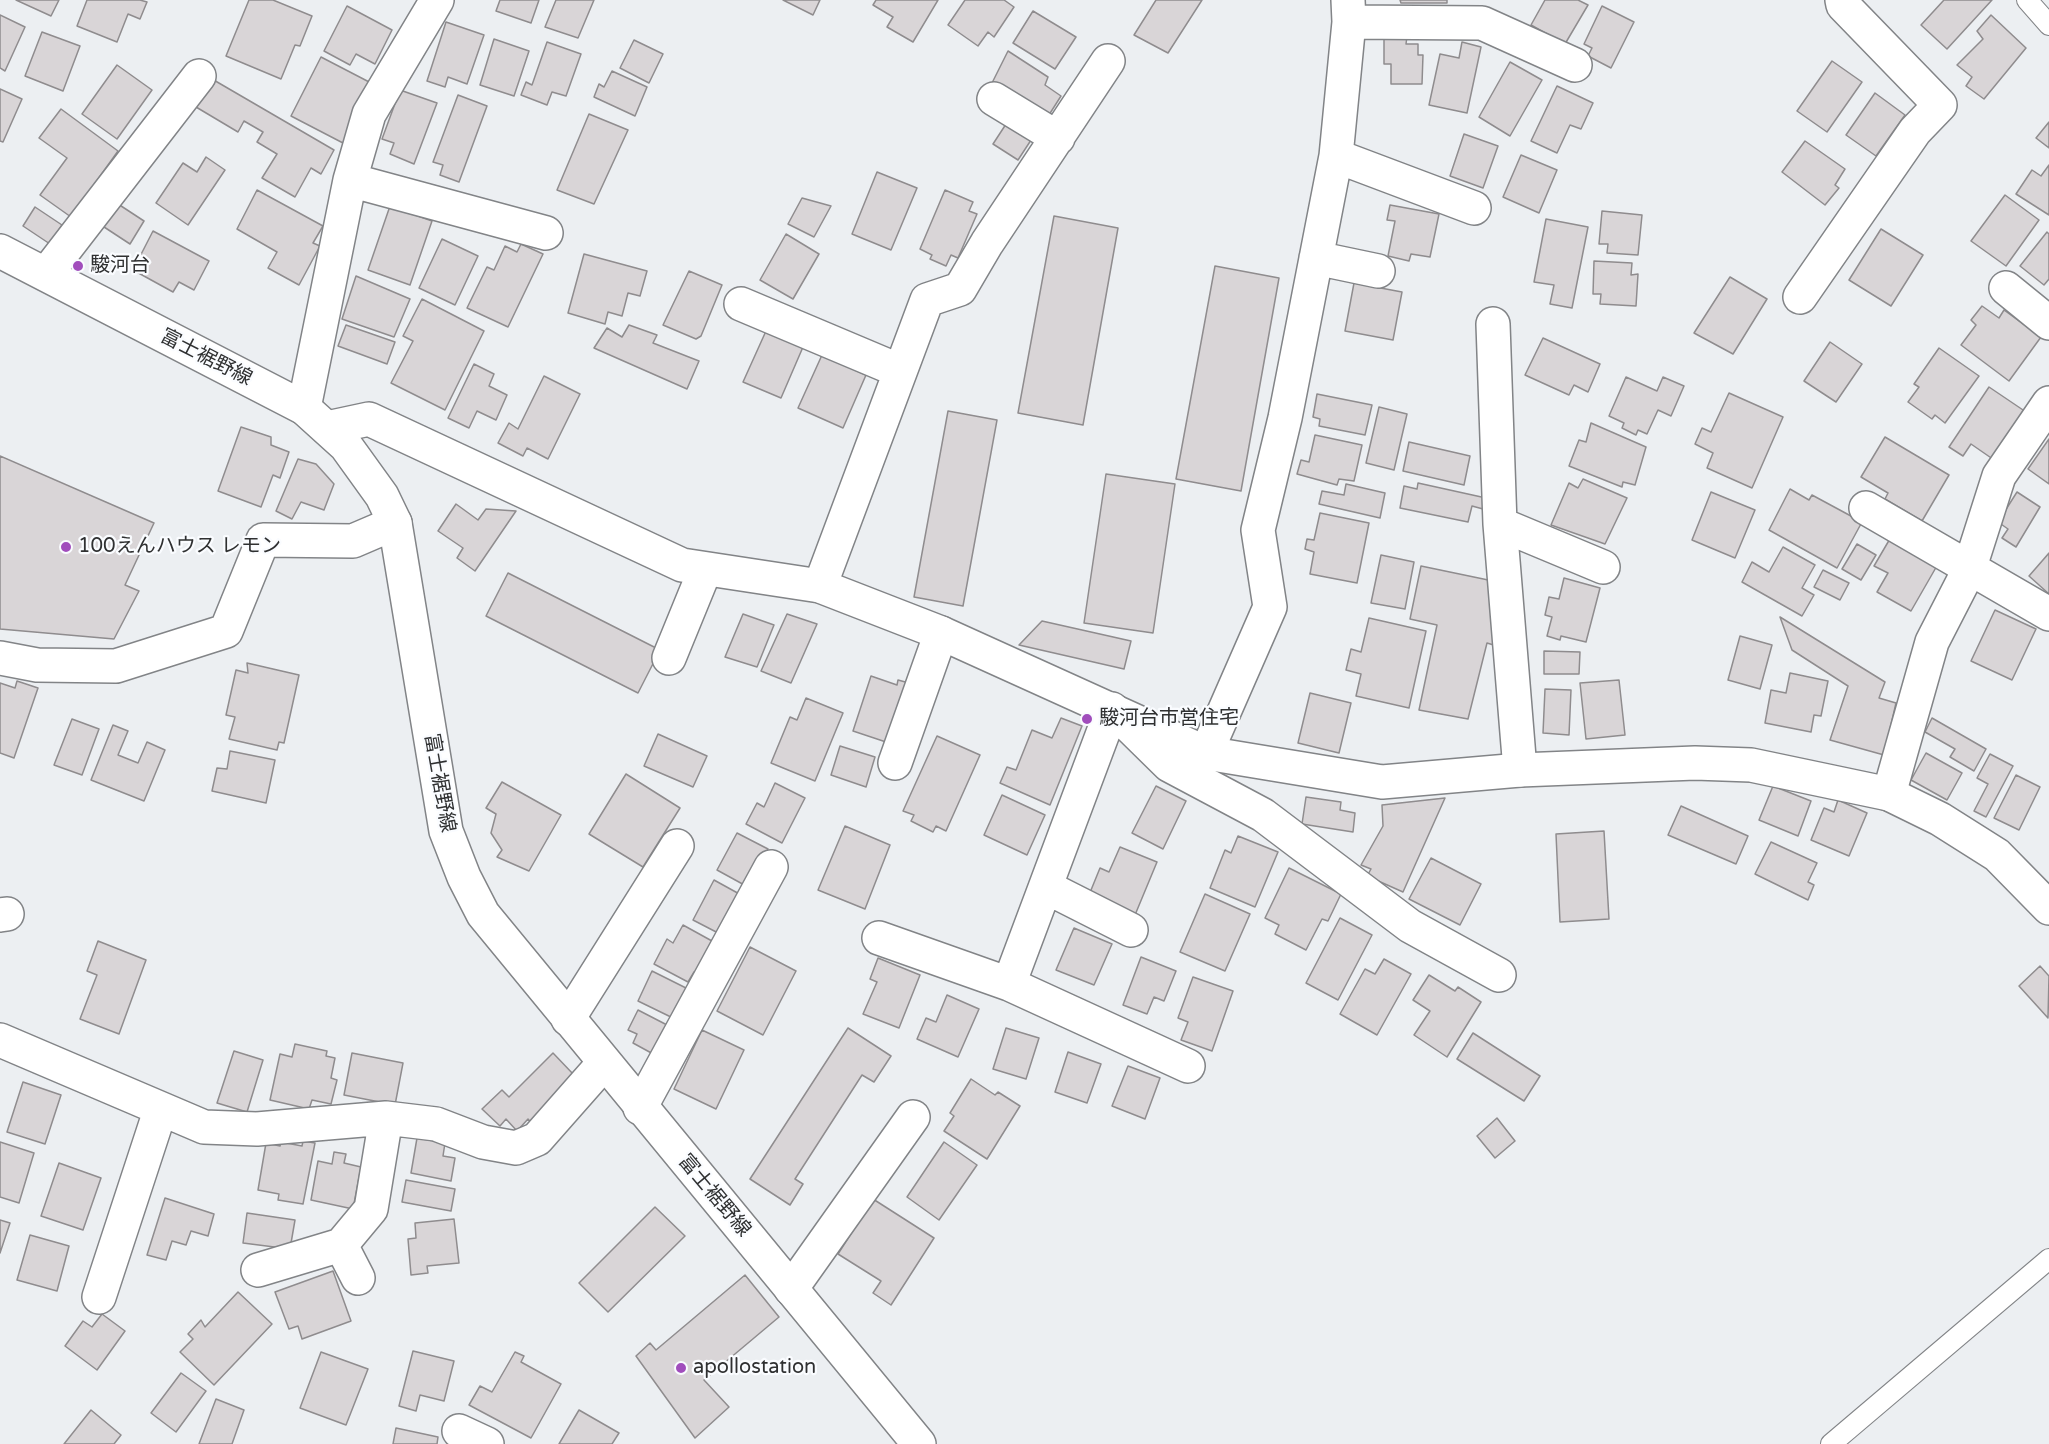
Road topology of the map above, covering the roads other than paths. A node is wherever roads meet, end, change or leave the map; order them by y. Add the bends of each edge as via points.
1 (436, 0) edge
2 (1842, 0) edge
3 (2027, 0) edge
4 (1348, 11) edge
5 (2049, 25) edge
6 (1108, 61) dead end
7 (1575, 65) dead end
8 (198, 76) dead end
9 (994, 99) dead end
10 (1058, 138) junction
11 (1336, 156) junction
12 (350, 180) junction
13 (1474, 207) dead end
14 (546, 234) dead end
15 (0, 251) edge
16 (1316, 258) junction
17 (1378, 271) dead end
18 (46, 274) junction
19 (2006, 288) dead end
20 (1800, 297) dead end
21 (741, 304) dead end
22 (2049, 323) edge
23 (1493, 324) dead end
24 (900, 371) junction
25 (2049, 403) edge
26 (315, 418) junction
27 (1866, 508) dead end
28 (395, 523) junction
29 (1500, 524) junction
30 (1604, 567) dead end
31 (705, 570) junction
32 (1969, 570) junction
33 (820, 586) junction
34 (2049, 614) edge
35 (941, 633) junction
36 (0, 658) edge
37 (669, 658) dead end
38 (1112, 710) junction
39 (1206, 753) junction
40 (895, 763) dead end
41 (1520, 770) junction
42 (1889, 794) junction
43 (677, 846) dead end
44 (771, 867) dead end
45 (1046, 887) junction
46 (2049, 908) edge
47 (1131, 930) dead end
48 (879, 938) dead end
49 (1499, 975) dead end
50 (1009, 984) junction
51 (568, 1020) junction
52 (0, 1040) edge
53 (604, 1063) junction
54 (1188, 1066) dead end
55 (640, 1107) junction
56 (160, 1111) junction
57 (913, 1117) dead end
58 (386, 1118) junction
59 (341, 1245) junction
60 (2049, 1259) edge
61 (258, 1270) dead end
62 (357, 1278) dead end
63 (791, 1289) junction
64 (99, 1297) dead end
65 (914, 1443) edge
66 (1830, 1444) edge

1 - 12 street via 369,114
2 - 20 street via 1940,105 1915,131
3 - 5 lane
4 - 7 street via 1482,22
4 - 11 street
6 - 10 street
8 - 18 street
9 - 10 street
10 - 24 street via 960,289 927,300
11 - 13 street
11 - 16 street
12 - 14 street
12 - 26 street
15 - 18 street, 富士裾野線
16 - 17 street
16 - 39 street via 1285,418 1258,530 1270,607
18 - 26 street, 富士裾野線
19 - 22 street
21 - 24 street
23 - 29 street
24 - 33 street
25 - 32 street via 1999,476
26 - 28 street, 富士裾野線 via 346,446 382,495
26 - 31 street via 369,419 682,565
27 - 32 street
28 - 36 street via 353,541 263,540 226,631 116,666 37,665
28 - 51 street, 富士裾野線 via 446,831 483,914
29 - 30 street
29 - 41 street
31 - 33 street
31 - 37 street
32 - 34 street
32 - 42 street via 1932,642
33 - 35 street
35 - 38 street
35 - 40 street
38 - 39 street
38 - 45 street
38 - 49 street via 1169,765 1263,815 1410,926
39 - 41 street via 1382,782
41 - 42 street via 1695,763 1751,765
42 - 46 street via 1941,819 1996,855
43 - 51 street
44 - 55 street
45 - 47 street
45 - 50 street
48 - 50 street
50 - 54 street
51 - 53 street, 富士裾野線
52 - 56 street
53 - 55 street, 富士裾野線
53 - 58 street via 537,1139 516,1148 483,1142 436,1124
55 - 63 street, 富士裾野線
56 - 58 street via 204,1127 257,1129
56 - 64 street
57 - 63 street
58 - 59 street via 371,1209
59 - 61 street
59 - 62 street
60 - 66 lane
63 - 65 street, 富士裾野線

